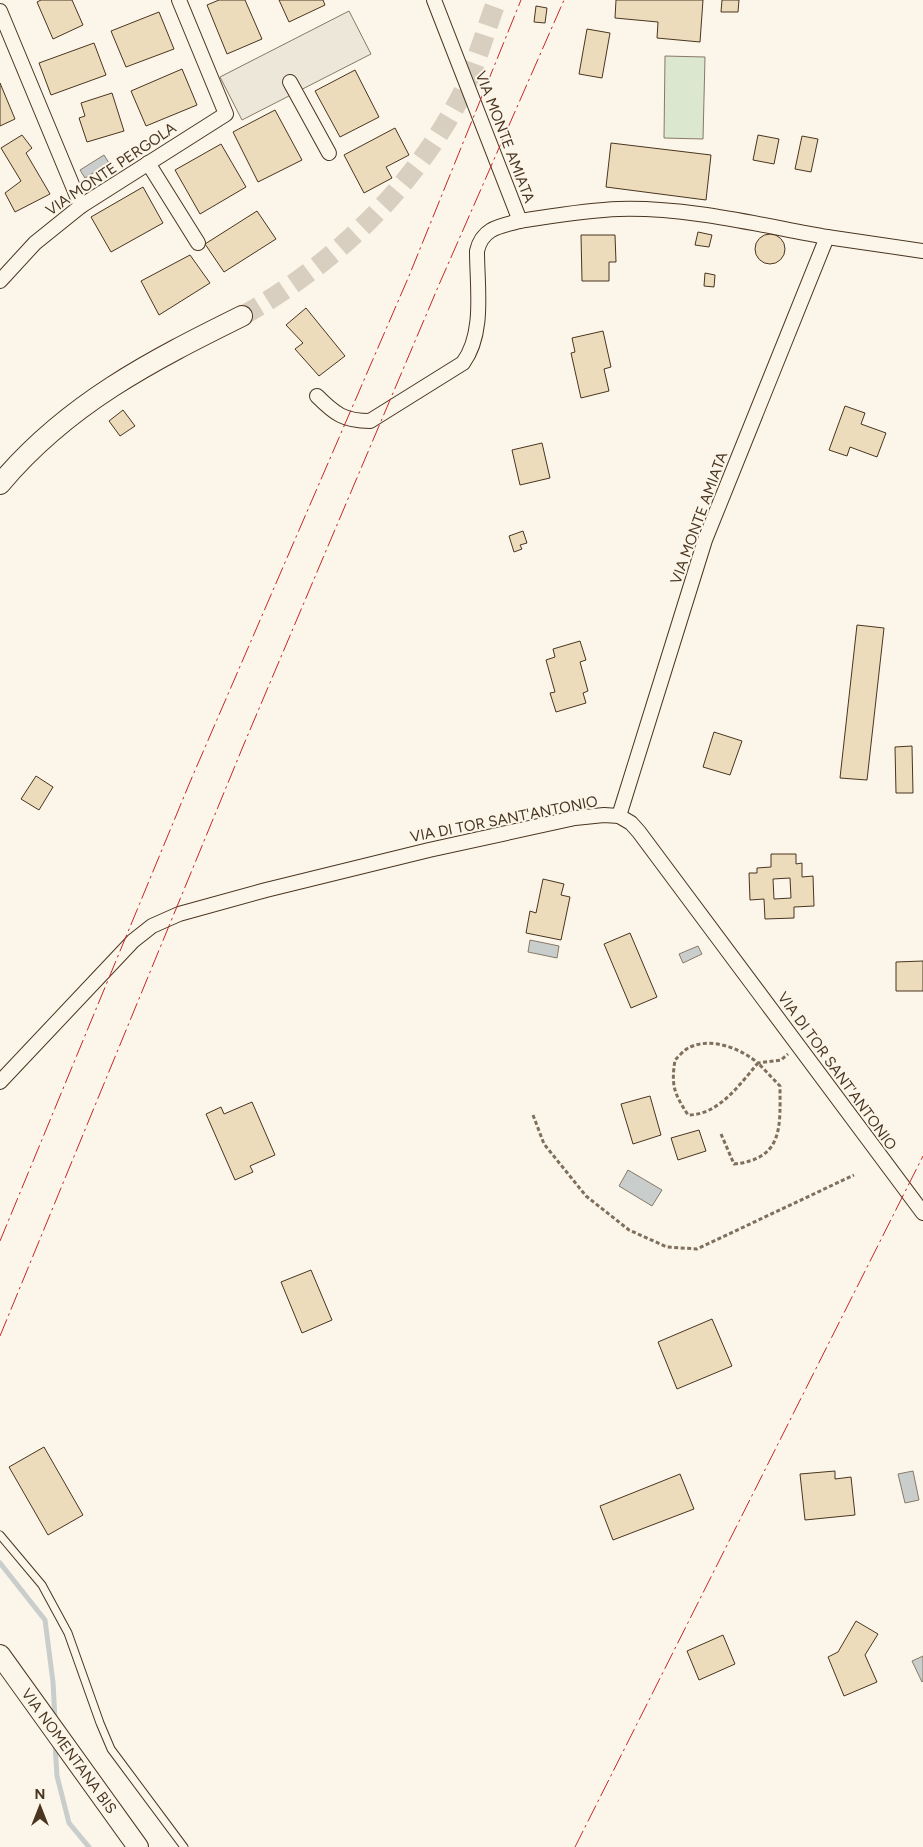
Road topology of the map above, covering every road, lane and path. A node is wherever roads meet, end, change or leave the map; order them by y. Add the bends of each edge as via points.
1 (179, 0) edge
2 (434, 0) edge
3 (0, 11) edge
4 (290, 82) dead end
5 (329, 153) dead end
6 (148, 163) junction
7 (81, 206) junction
8 (520, 221) junction
9 (827, 237) junction
10 (198, 243) dead end
11 (923, 251) edge
12 (0, 281) edge
13 (242, 316) tunnel mouth
14 (317, 396) dead end
15 (0, 484) edge
16 (619, 816) junction
17 (798, 1046) junction
18 (758, 1063) junction
19 (0, 1082) edge
20 (533, 1115) dead end
21 (721, 1134) dead end
22 (854, 1174) dead end
23 (923, 1213) edge
24 (0, 1535) edge
25 (0, 1655) edge
26 (138, 1847) edge
27 (184, 1847) edge

1 - 6 street, VIA MONTE PERGOLA via 226,114
2 - 8 street, VIA MONTE AMIATA
3 - 7 street
4 - 5 street
6 - 7 street, VIA MONTE PERGOLA
6 - 10 street
7 - 12 street, VIA MONTE PERGOLA via 35,243
8 - 9 street, VIA MONTE AMIATA via 630,209 707,216
8 - 14 street via 494,227 480,241 477,251 476,335 463,363 370,421 354,421 334,414
9 - 11 street, VIA MONTE AMIATA
9 - 16 street, VIA MONTE AMIATA via 705,540
13 - 15 main road via 149,363 96,396 64,420
16 - 17 street, VIA DI TOR SANT'ANTONIO via 639,832
16 - 19 street, VIA DI TOR SANT'ANTONIO via 580,817 429,850 266,890 163,920 132,941
17 - 18 path via 781,1060
17 - 23 street, VIA DI TOR SANT'ANTONIO
18 - 18 path via 744,1052 727,1047 713,1044 690,1047 675,1060 672,1081 688,1115 693,1115 716,1106 731,1095
18 - 21 path via 780,1086 778,1136 767,1152 753,1162 734,1164
20 - 22 path via 544,1144 586,1196 629,1230 667,1247 697,1249
24 - 27 lane via 42,1585 68,1633 111,1749
25 - 26 main road, VIA NOMENTANA BIS

